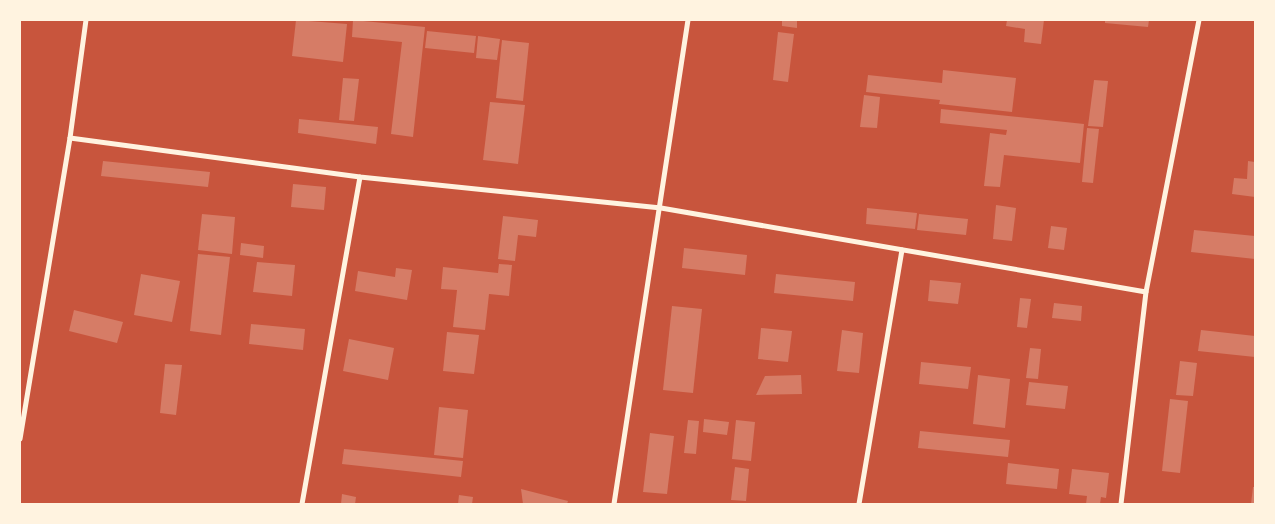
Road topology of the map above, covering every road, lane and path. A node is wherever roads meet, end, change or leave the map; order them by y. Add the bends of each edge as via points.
1 (86, 20) edge
2 (688, 20) edge
3 (1199, 20) edge
4 (70, 138) junction
5 (360, 177) junction
6 (660, 208) junction
7 (902, 250) junction
8 (1146, 292) junction
9 (20, 439) edge
10 (302, 504) edge
11 (614, 504) edge
12 (859, 504) edge
13 (1121, 504) edge

1 - 4 street
2 - 6 street
3 - 8 street
4 - 5 street
4 - 9 street
5 - 6 street
5 - 10 street
6 - 7 street
6 - 11 street
7 - 8 street
7 - 12 street
8 - 13 street

